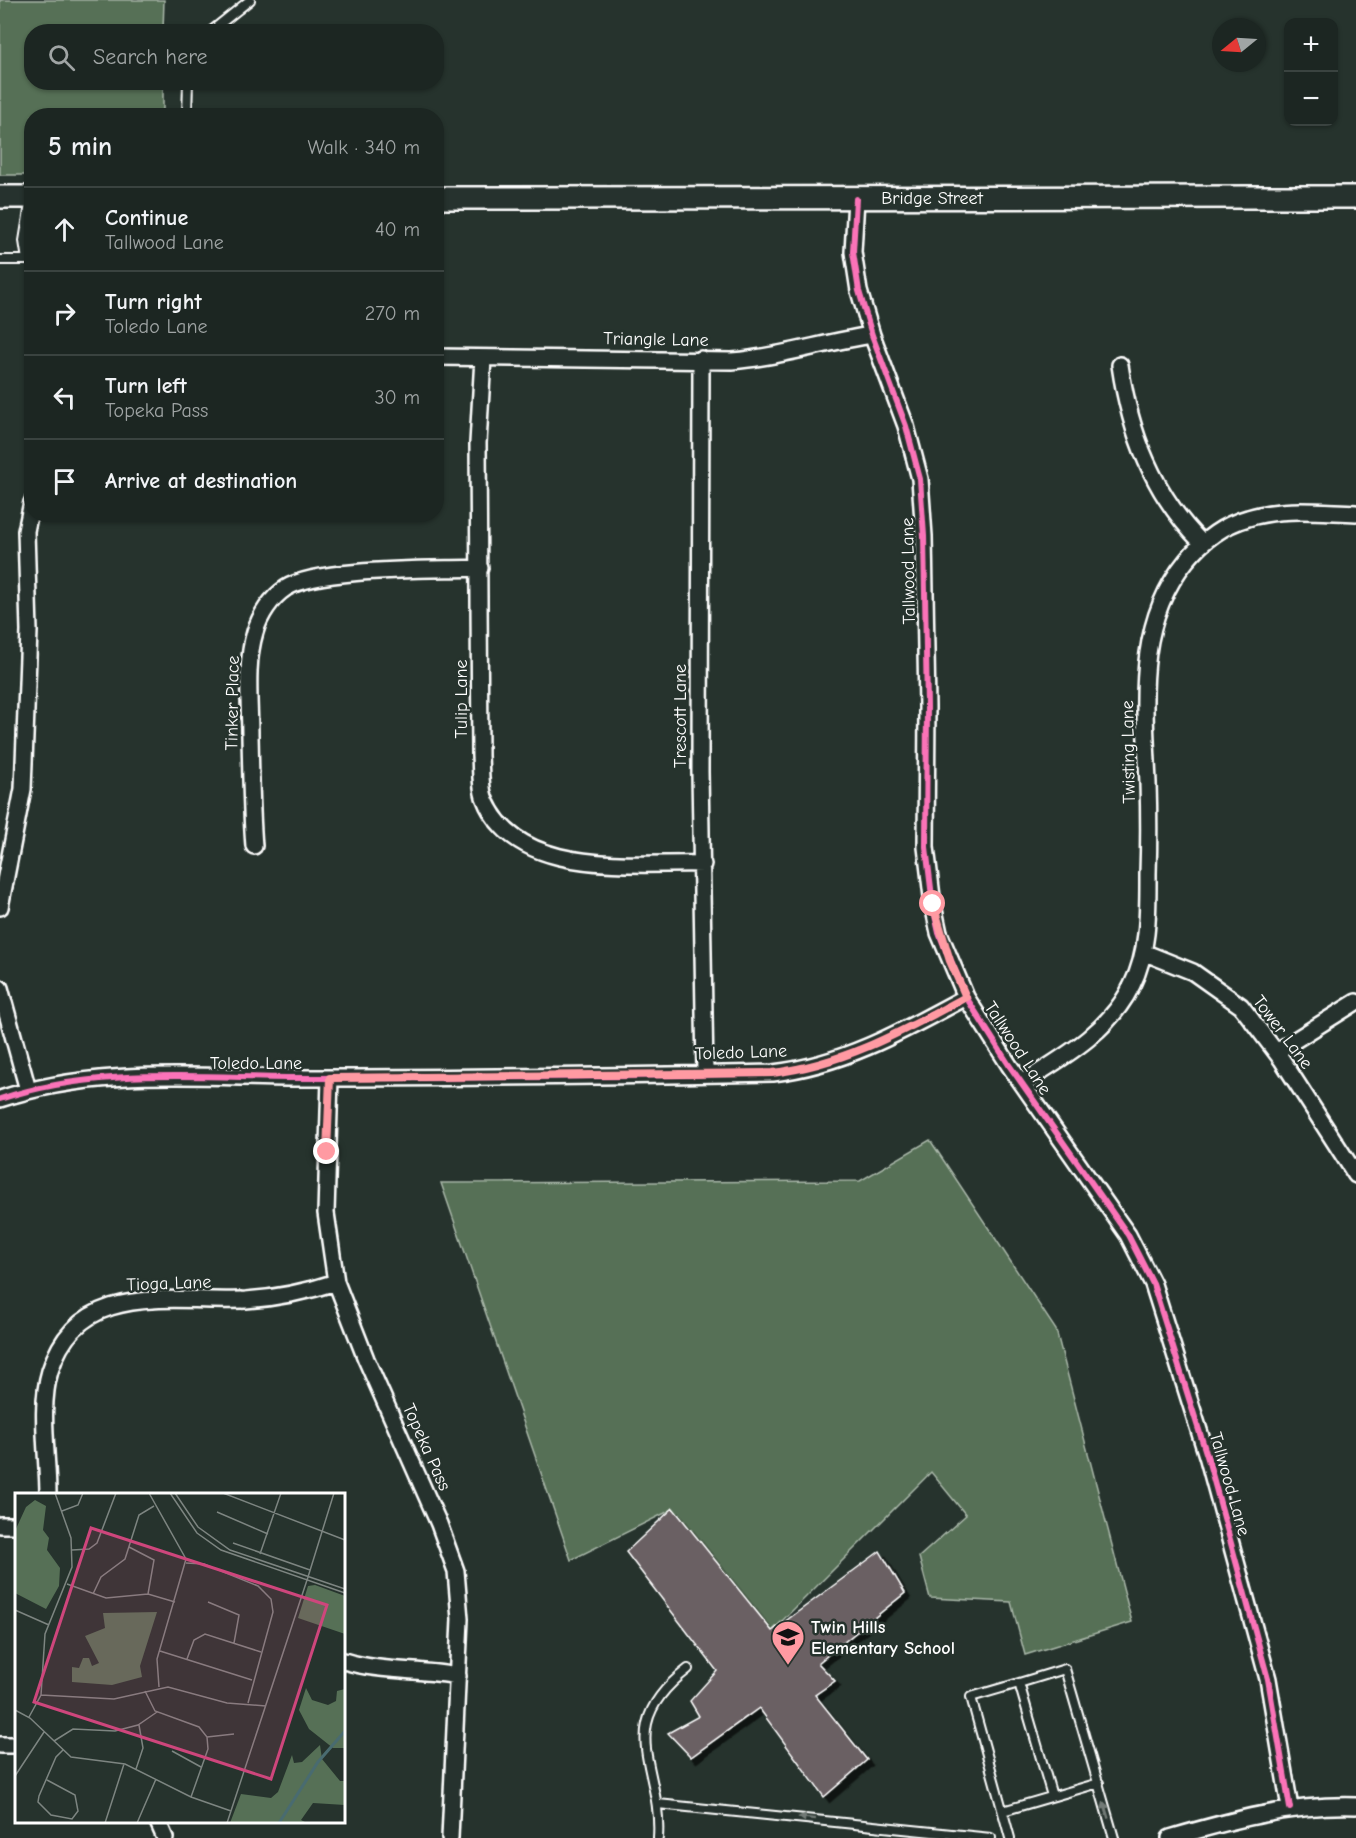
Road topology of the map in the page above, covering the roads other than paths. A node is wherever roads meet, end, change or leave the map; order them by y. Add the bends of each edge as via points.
1 (250, 0) edge
2 (220, 24) edge
3 (188, 90) edge
4 (187, 108) edge
5 (0, 197) edge
6 (24, 197) edge
7 (1356, 197) edge
8 (444, 198) edge
9 (856, 199) junction
10 (24, 258) edge
11 (0, 260) edge
12 (872, 335) junction
13 (444, 357) edge
14 (483, 358) junction
15 (701, 359) junction
16 (1120, 365) dead end
17 (1356, 513) edge
18 (28, 522) edge
19 (1202, 543) junction
20 (480, 568) junction
21 (254, 846) dead end
22 (703, 864) junction
23 (0, 907) edge
24 (1143, 952) junction
25 (0, 987) edge
26 (966, 997) junction
27 (1356, 1002) edge
28 (1276, 1052) junction
29 (705, 1073) junction
30 (330, 1078) junction
31 (1022, 1083) junction
32 (28, 1089) junction
33 (0, 1099) edge
34 (1356, 1175) edge
35 (336, 1282) junction
36 (48, 1493) edge
37 (345, 1661) edge
38 (688, 1669) dead end
39 (458, 1676) junction
40 (1020, 1683) junction
41 (1099, 1783) junction
42 (1052, 1796) junction
43 (658, 1804) junction
44 (1356, 1806) edge
45 (1290, 1808) junction
46 (1003, 1811) junction
47 (159, 1823) edge
48 (165, 1838) edge
49 (450, 1838) edge
50 (658, 1838) edge
51 (991, 1838) edge
52 (1010, 1838) edge
53 (1114, 1838) edge
54 (1170, 1838) edge

1 - 2 lane
3 - 4 lane
5 - 6 main road
7 - 9 main road, Bridge Street
8 - 9 main road, Bridge Street
9 - 12 street, Tallwood Lane via 854,262
10 - 11 lane
12 - 15 street, Triangle Lane via 755,359
12 - 26 street, Tallwood Lane via 906,426 920,479 927,707 926,847 939,933
13 - 14 street, Triangle Lane
14 - 15 street, Triangle Lane
14 - 20 street, Tulip Lane via 478,443
15 - 22 street, Trescott Lane
16 - 19 street via 1136,436 1150,472 1172,509
17 - 19 street, Twisting Lane via 1268,513 1226,526
18 - 23 street via 29,631 23,789
19 - 24 street, Twisting Lane via 1168,585 1151,627 1146,674 1149,842
20 - 21 street, Tinker Place via 344,574 306,580 287,588 273,600 254,633 249,674
20 - 22 street, Tulip Lane via 480,756 484,795 492,812 517,839 549,855 605,863
22 - 29 street, Trescott Lane
24 - 28 street, Tower Lane via 1193,972 1226,993 1256,1022
24 - 31 street, Twisting Lane via 1132,986 1109,1018 1078,1046
25 - 32 street
26 - 29 street, Toledo Lane via 866,1047 822,1064 772,1073
26 - 31 street, Tallwood Lane
27 - 28 street
28 - 34 street, Tower Lane
29 - 30 street, Toledo Lane
30 - 32 street, Toledo Lane via 123,1078
30 - 35 street, Topeka Pass via 326,1213
31 - 45 street, Tallwood Lane via 1128,1235 1153,1284 1208,1459 1268,1679
32 - 33 street, Toledo Lane
35 - 36 street, Tioga Lane via 287,1296 247,1300 157,1299 113,1305 79,1323 57,1354 50,1372 46,1431
35 - 39 street, Topeka Pass via 456,1571 460,1619
37 - 39 street
38 - 43 lane via 663,1693 649,1717 643,1738
39 - 49 street, Topeka Pass
40 - 41 lane via 1065,1669
40 - 42 lane
40 - 46 lane via 971,1697
41 - 42 lane
53 -> 41 lane
42 - 46 lane
43 - 50 lane
51 -> 43 lane
44 - 45 street
45 - 54 street
46 - 52 lane
47 - 48 street

